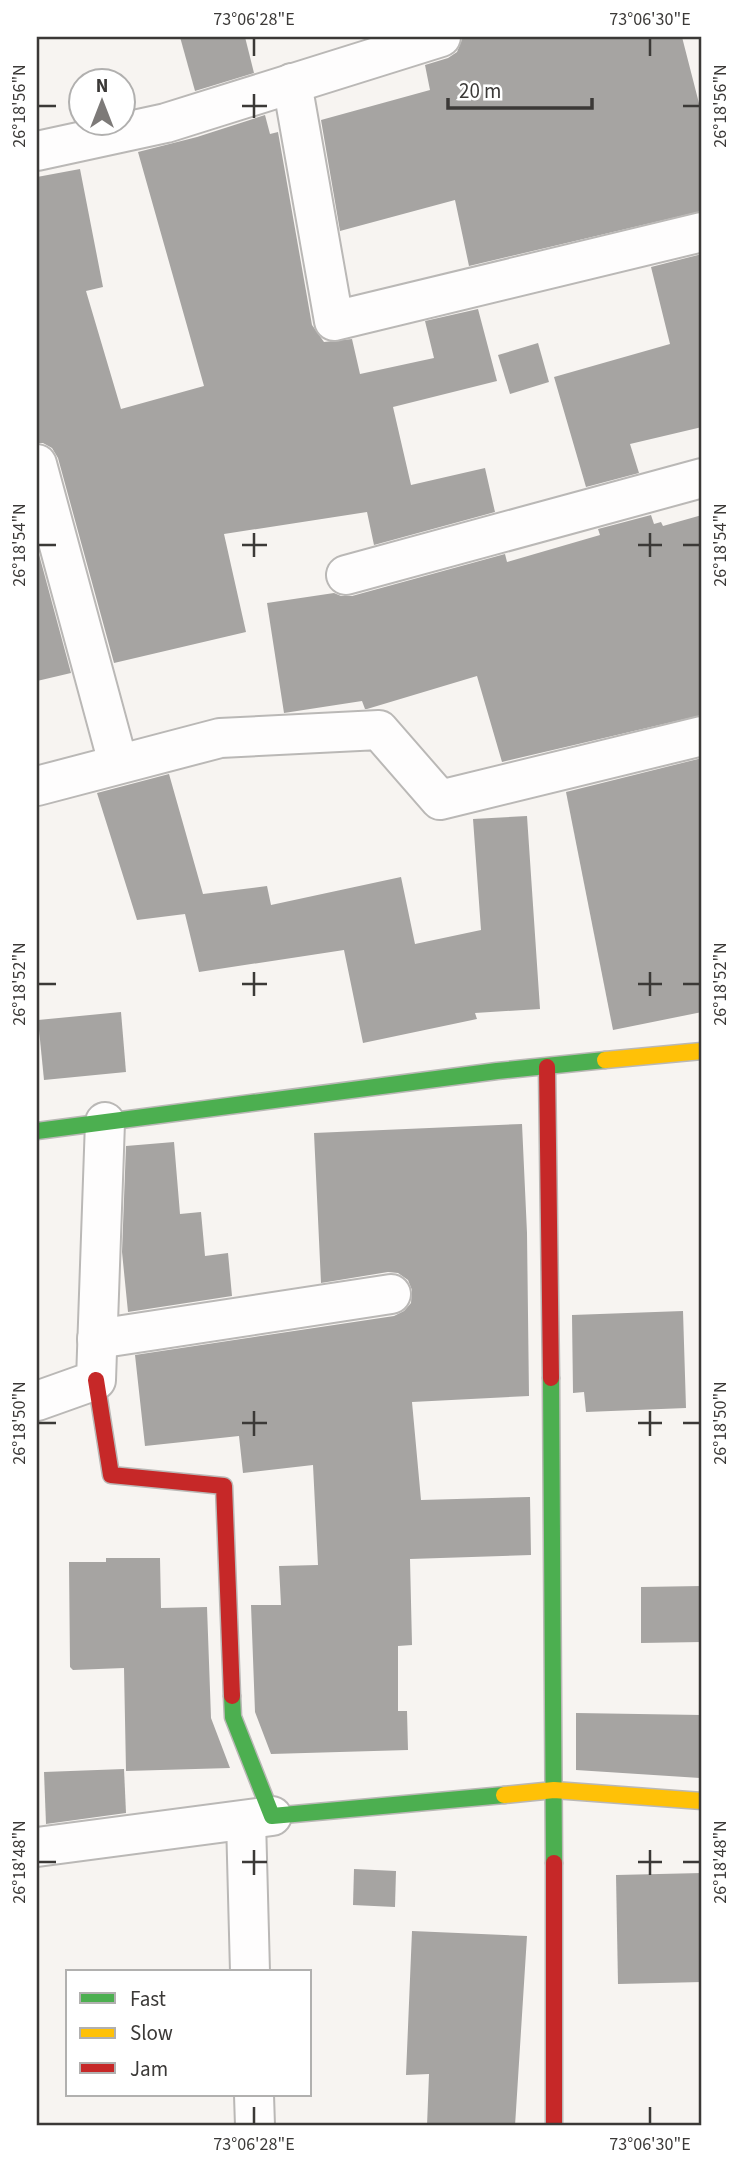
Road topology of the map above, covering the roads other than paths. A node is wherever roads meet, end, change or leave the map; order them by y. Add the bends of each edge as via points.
1 (441, 37) edge
2 (292, 83) junction
3 (37, 151) edge
4 (702, 232) edge
5 (37, 464) edge
6 (702, 478) edge
7 (346, 575) dead end
8 (702, 736) edge
9 (118, 763) junction
10 (37, 786) edge
11 (702, 1051) edge
12 (547, 1067) junction
13 (105, 1122) junction
14 (37, 1131) edge
15 (391, 1294) dead end
16 (97, 1339) junction
17 (96, 1380) junction
18 (37, 1401) edge
19 (554, 1790) junction
20 (702, 1801) edge
21 (259, 1818) junction
22 (37, 1847) edge
23 (250, 1970) edge
24 (254, 2096) edge
25 (255, 2126) edge
26 (554, 2126) edge

1 - 2 street
2 - 3 street via 166,123
2 - 4 street via 334,321
5 - 9 street
6 - 7 street
8 - 9 street via 440,800 379,730 220,738
9 - 10 street
11 - 12 street
12 - 13 street
12 - 19 street
13 - 14 street
13 - 16 street
15 - 16 street
16 - 17 street
17 - 18 street
17 - 21 street via 111,1475 224,1486 233,1717
19 - 20 street
19 - 21 street
19 - 26 street
21 - 22 street
21 - 23 street
24 - 25 street

